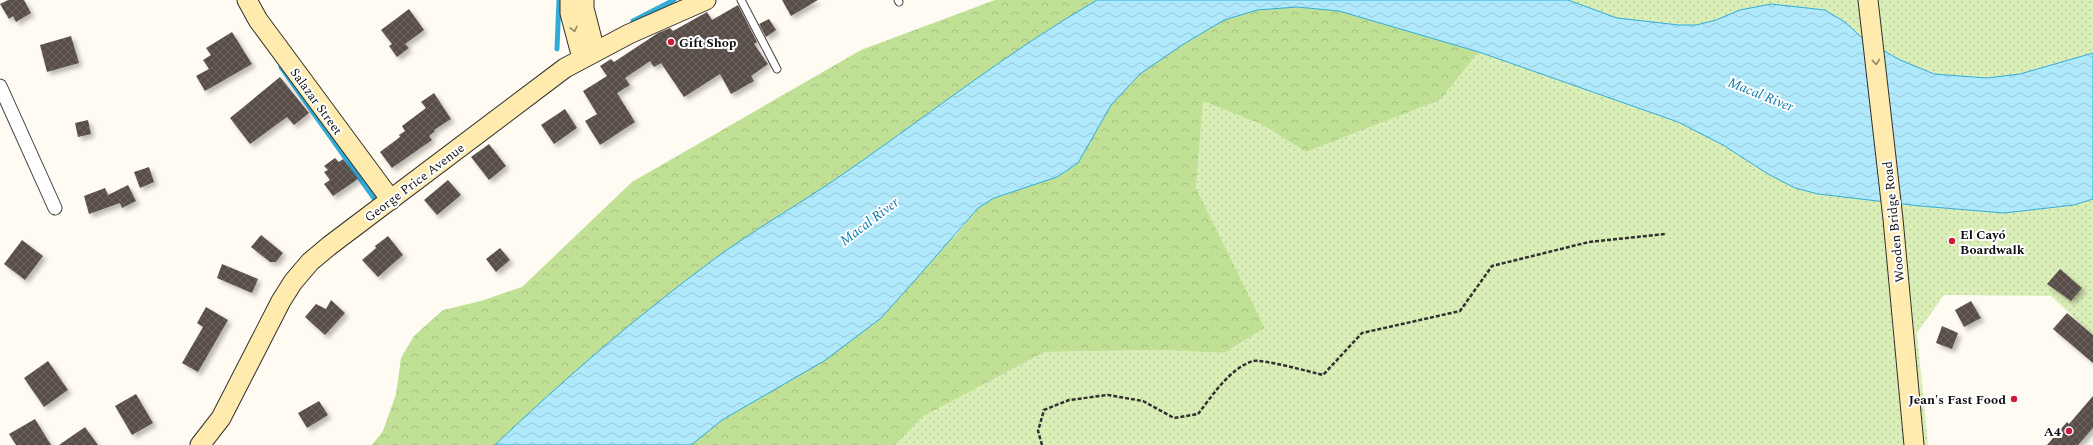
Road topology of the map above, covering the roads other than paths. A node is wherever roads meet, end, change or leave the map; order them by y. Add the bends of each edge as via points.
1 (247, 0) edge
2 (570, 0) edge
3 (584, 0) edge
4 (706, 0) edge
5 (741, 0) edge
6 (1868, 0) edge
7 (588, 55) junction
8 (777, 69) dead end
9 (0, 86) edge
10 (391, 200) junction
11 (54, 208) dead end
12 (200, 445) edge
13 (1914, 445) edge

1 - 10 main road, Salazar Street via 263,26
2 -> 7 main road via 570,13
3 - 7 main road
4 - 7 main road, George Price Avenue
5 - 8 lane
6 -> 13 main road, Wooden Bridge Road via 1893,219
7 - 10 main road, George Price Avenue via 546,80
9 - 11 street
10 - 12 main road, George Price Avenue via 329,246 310,262 293,282 221,418

